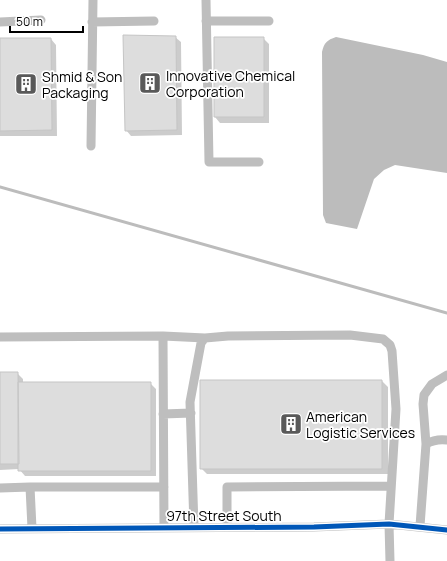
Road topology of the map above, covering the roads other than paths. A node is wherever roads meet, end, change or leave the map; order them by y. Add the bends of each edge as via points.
1 (92, 0) edge
2 (206, 0) edge
3 (41, 20) dead end
4 (154, 21) dead end
5 (206, 21) junction
6 (269, 21) dead end
7 (0, 22) edge
8 (92, 22) junction
9 (92, 146) dead end
10 (259, 162) dead end
11 (163, 336) junction
12 (0, 337) edge
13 (205, 338) junction
14 (447, 375) edge
15 (191, 413) junction
16 (164, 414) junction
17 (447, 440) edge
18 (426, 444) junction
19 (391, 486) junction
20 (30, 487) junction
21 (164, 487) junction
22 (0, 488) edge
23 (389, 524) junction
24 (420, 526) junction
25 (194, 527) junction
26 (227, 527) junction
27 (32, 528) junction
28 (164, 528) junction
29 (0, 529) edge
30 (447, 530) edge
31 (390, 561) edge

1 - 8 street
2 - 5 street
3 - 7 street
4 - 8 street
5 - 6 street
5 - 10 street via 209,162
8 - 9 street
11 - 12 street
11 - 13 street
11 - 16 street
13 - 15 street via 200,343 190,402
13 - 19 street via 350,335 383,340 390,345 396,409
14 - 18 street via 432,384 424,395
15 - 16 street
15 - 25 street
16 - 21 street
17 - 18 street via 438,439
18 - 24 street
19 - 23 street
19 - 26 street via 227,487
20 - 21 street
20 - 22 street
20 - 27 street
21 - 28 street
23 - 24 street, 97th Street South
23 - 26 street, 97th Street South
23 - 31 street
24 - 30 street, 97th Street South
25 - 26 street, 97th Street South
25 - 28 street, 97th Street South
27 - 28 street, 97th Street South
27 - 29 street, 97th Street South

